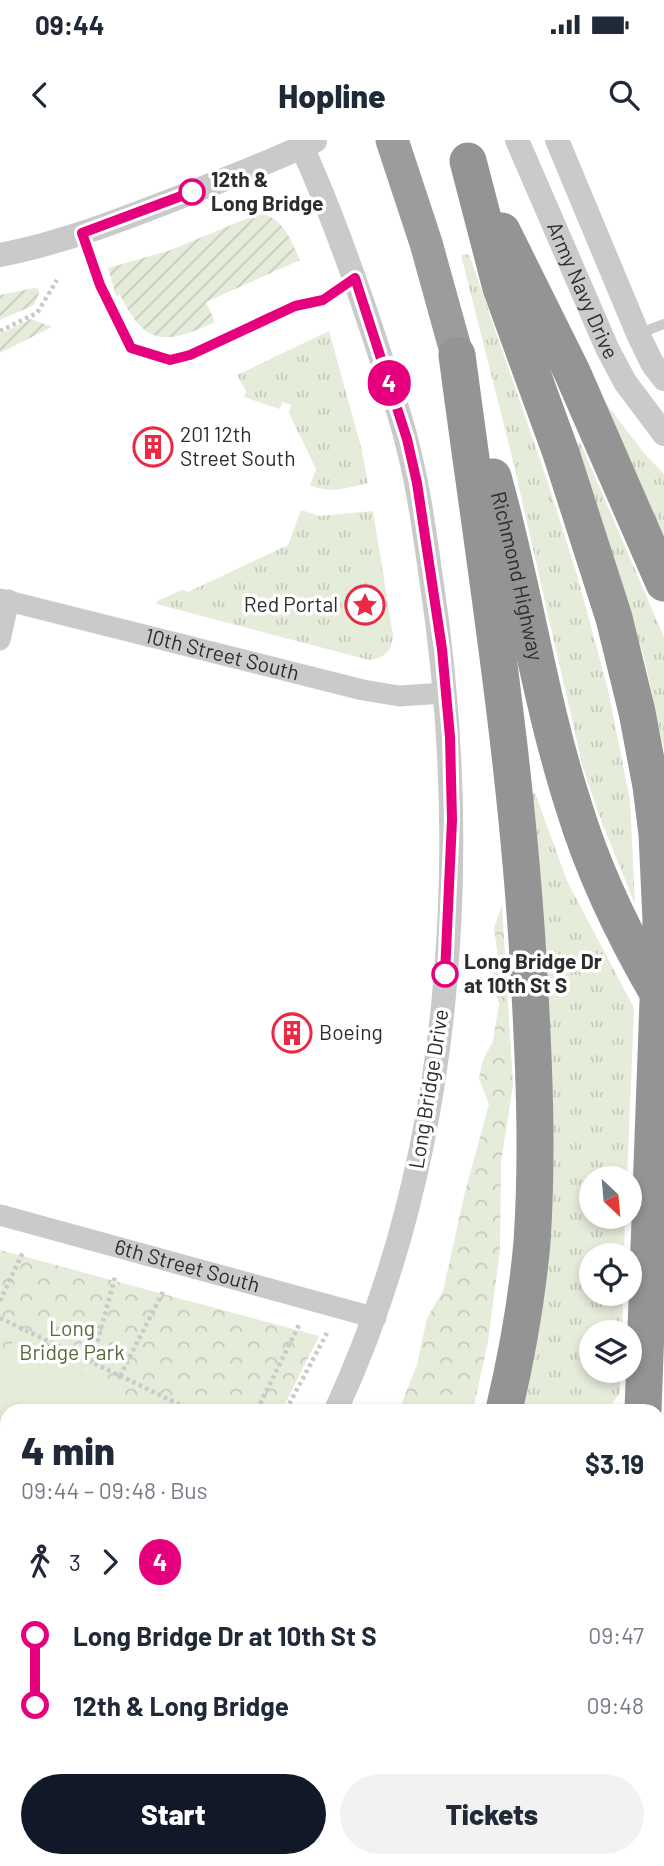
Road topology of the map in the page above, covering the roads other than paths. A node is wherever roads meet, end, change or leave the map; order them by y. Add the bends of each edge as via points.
1 (392, 140) edge
2 (517, 140) edge
3 (557, 140) edge
4 (306, 142) edge
5 (464, 151) edge
6 (578, 190) junction
7 (545, 204) junction
8 (82, 233) junction
9 (0, 255) edge
10 (355, 278) junction
11 (664, 324) edge
12 (638, 334) junction
13 (457, 355) junction
14 (658, 371) edge
15 (625, 382) junction
16 (664, 434) edge
17 (664, 583) edge
18 (5, 599) edge
19 (0, 640) edge
20 (445, 693) junction
21 (664, 1003) edge
22 (0, 1215) edge
23 (376, 1318) junction
24 (339, 1404) edge
25 (505, 1404) edge
26 (643, 1404) edge

1 - 13 highway, Richmond Highway
2 - 7 street, Army Navy Drive
3 - 6 street, Army Navy Drive
4 - 8 street
4 - 10 street, Long Bridge Drive
5 - 17 highway via 572,372
5 - 26 highway via 501,288 602,576 652,786 661,920
6 - 7 street
6 - 12 street, Army Navy Drive
7 - 15 street, Army Navy Drive
8 - 9 street
8 - 10 lane via 100,285 131,348 170,360 295,306 323,300
10 - 20 street, Long Bridge Drive via 417,483
11 - 12 lane
12 - 14 street, Army Navy Drive
13 - 21 highway, Richmond Highway via 511,545 573,807 614,912
13 - 25 highway via 517,803 532,1018 532,1241
14 - 15 street
15 - 16 street, Army Navy Drive
18 - 19 street
18 - 20 street, 10th Street South via 363,690 399,696
20 - 23 street, Long Bridge Drive via 452,820 444,997 410,1202
22 - 23 street, 6th Street South
23 - 24 street, Long Bridge Drive

